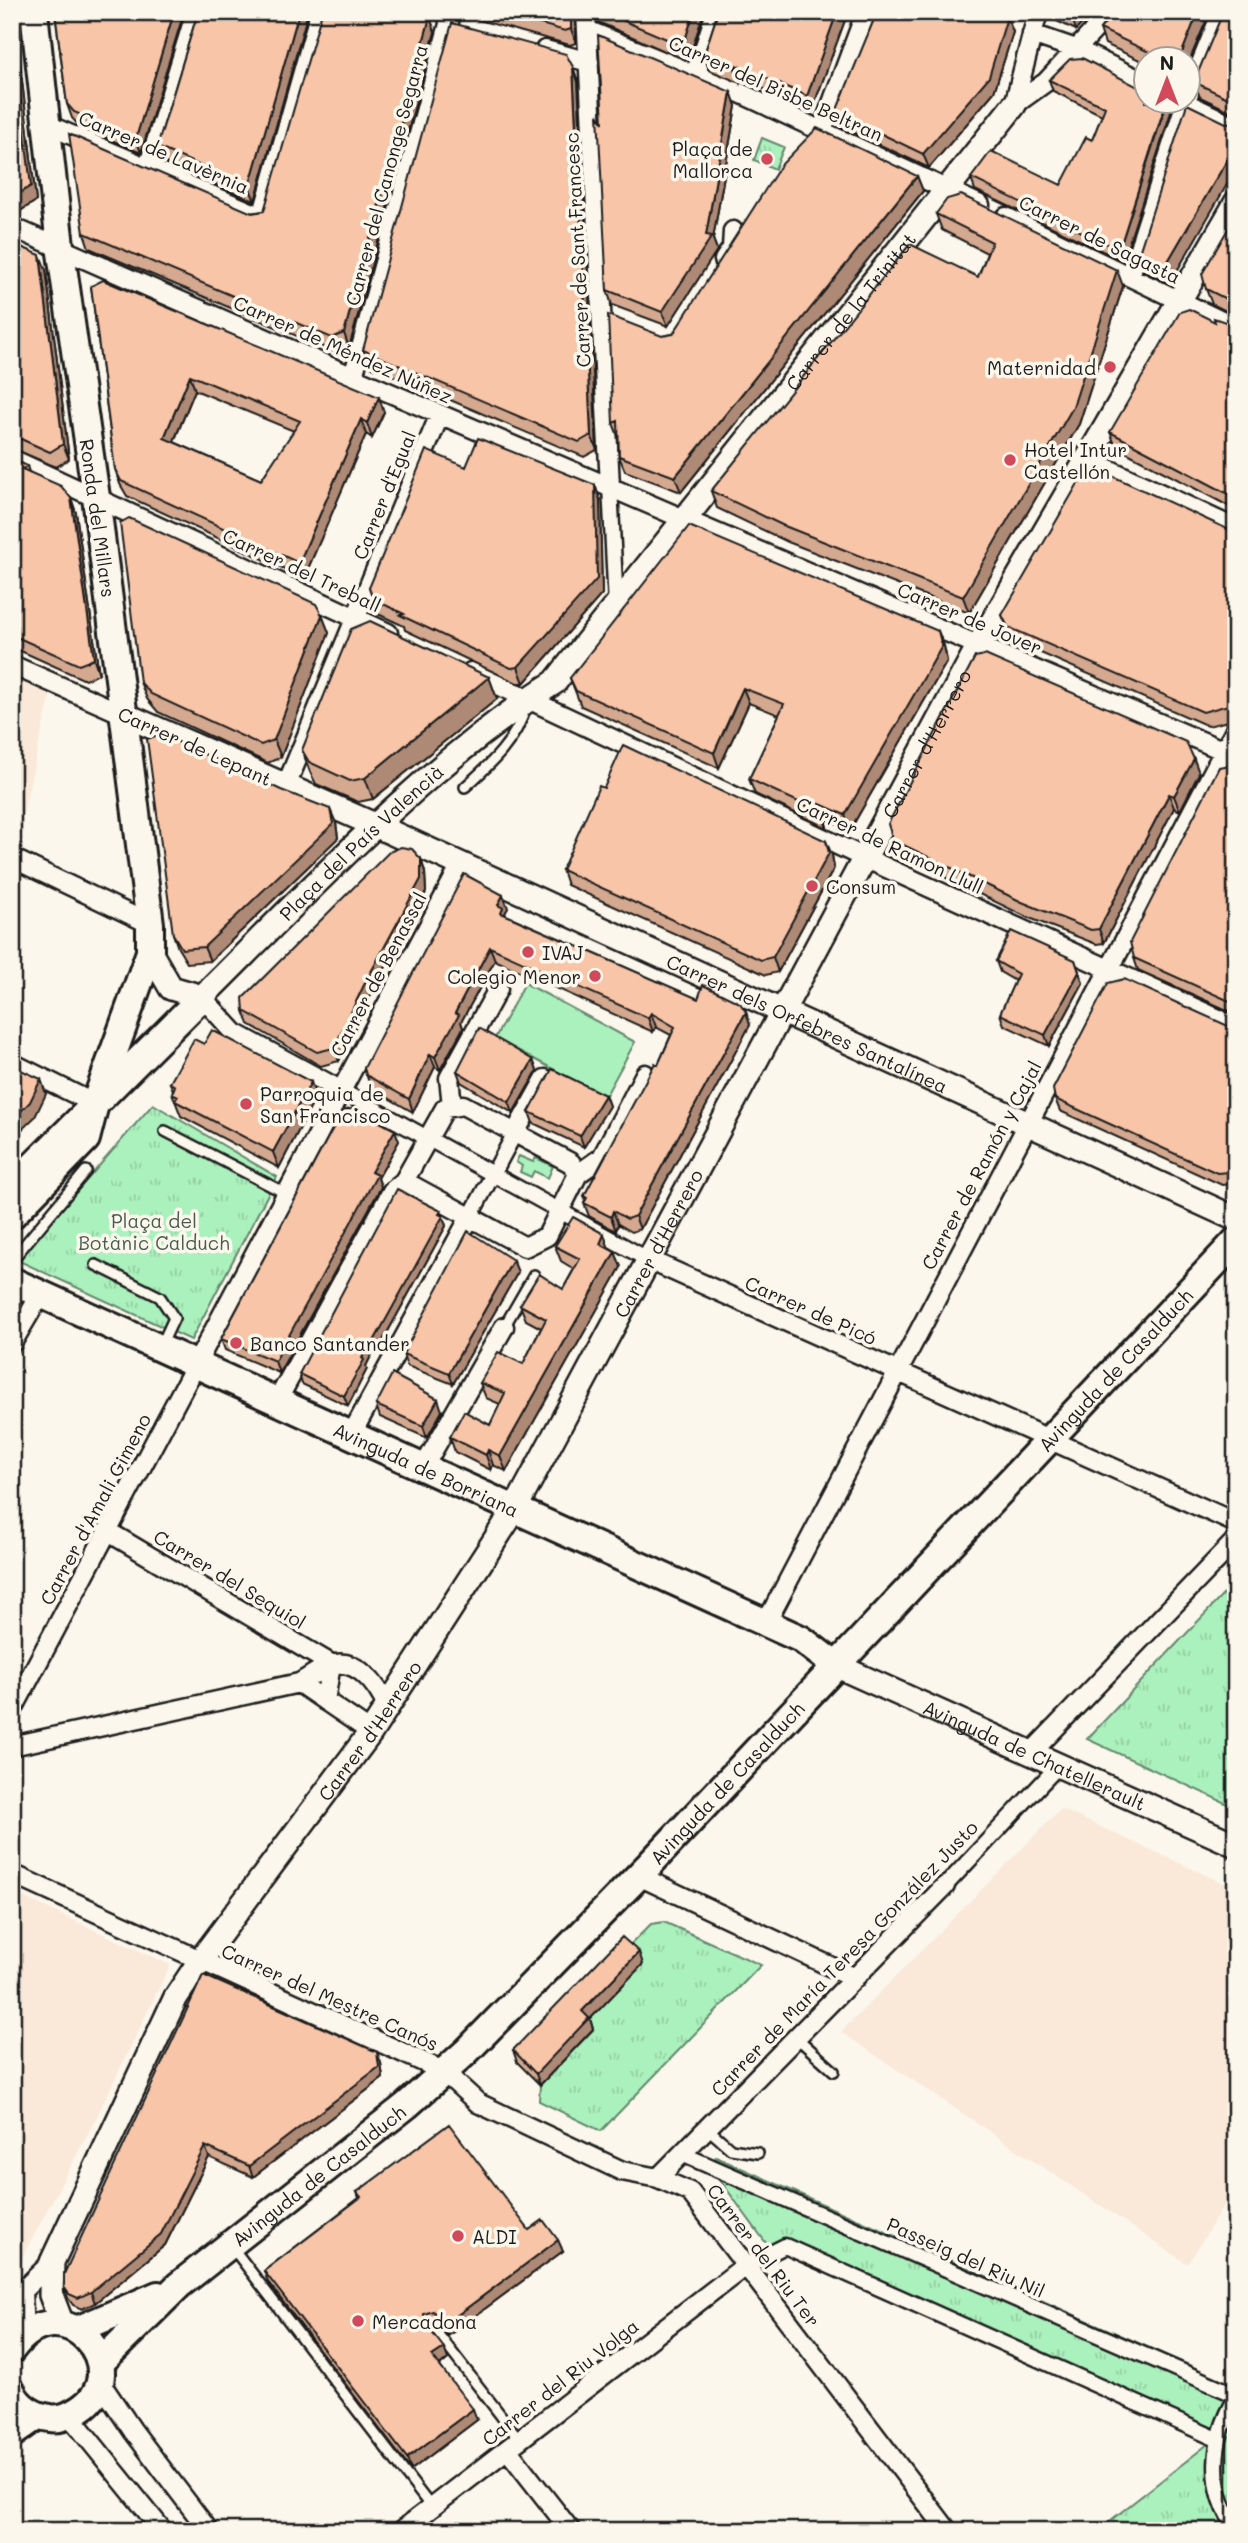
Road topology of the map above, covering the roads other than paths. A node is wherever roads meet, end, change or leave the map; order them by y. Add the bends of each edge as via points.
1 (34, 12) edge
2 (196, 12) edge
3 (320, 12) edge
4 (716, 12) edge
5 (866, 12) edge
6 (1038, 12) edge
7 (1111, 12) edge
8 (1222, 12) edge
9 (428, 18) edge
10 (453, 21) edge
11 (587, 21) edge
12 (1032, 34) junction
13 (525, 45) edge
14 (1076, 49) junction
15 (1202, 61) edge
16 (589, 62) junction
17 (696, 74) junction
18 (1132, 76) edge
19 (1014, 105) junction
20 (1202, 110) edge
21 (1181, 116) edge
22 (48, 125) junction
23 (1236, 127) edge
24 (822, 130) junction
25 (148, 168) junction
26 (947, 189) junction
27 (1236, 203) edge
28 (735, 224) dead end
29 (12, 227) edge
30 (60, 246) junction
31 (717, 271) edge
32 (1130, 276) junction
33 (1179, 301) junction
34 (602, 313) junction
35 (625, 322) edge
36 (1236, 328) edge
37 (353, 377) junction
38 (440, 414) junction
39 (12, 459) edge
40 (1087, 459) junction
41 (610, 486) junction
42 (96, 497) junction
43 (687, 518) junction
44 (1236, 529) edge
45 (617, 606) junction
46 (356, 618) junction
47 (403, 640) edge
48 (979, 645) junction
49 (450, 662) edge
50 (12, 665) edge
51 (529, 699) junction
52 (123, 714) junction
53 (1236, 728) edge
54 (1230, 753) edge
55 (286, 786) junction
56 (465, 787) dead end
57 (377, 826) junction
58 (12, 858) edge
59 (865, 858) junction
60 (461, 864) junction
61 (150, 924) junction
62 (150, 952) junction
63 (1109, 969) junction
64 (498, 989) dead end
65 (202, 997) junction
66 (782, 1011) junction
67 (1236, 1027) edge
68 (12, 1063) edge
69 (645, 1074) dead end
70 (545, 1079) edge
71 (340, 1090) junction
72 (95, 1104) junction
73 (452, 1105) junction
74 (1027, 1123) junction
75 (166, 1131) dead end
76 (516, 1133) junction
77 (428, 1139) junction
78 (86, 1171) dead end
79 (493, 1174) junction
80 (578, 1174) junction
81 (404, 1181) junction
82 (12, 1187) edge
83 (285, 1194) junction
84 (560, 1211) junction
85 (12, 1215) edge
86 (470, 1217) junction
87 (1236, 1219) edge
88 (1236, 1241) edge
89 (12, 1260) edge
90 (649, 1260) junction
91 (96, 1265) dead end
92 (534, 1275) dead end
93 (12, 1281) edge
94 (41, 1294) junction
95 (504, 1327) joint
96 (12, 1343) edge
97 (160, 1348) junction
98 (197, 1365) junction
99 (896, 1371) junction
100 (276, 1401) junction
101 (351, 1435) junction
102 (1048, 1439) junction
103 (423, 1468) junction
104 (515, 1509) junction
105 (1236, 1523) edge
106 (107, 1531) junction
107 (1236, 1540) edge
108 (766, 1623) junction
109 (331, 1664) junction
110 (835, 1665) junction
111 (299, 1683) junction
112 (325, 1701) junction
113 (387, 1707) junction
114 (12, 1711) edge
115 (371, 1732) junction
116 (12, 1746) edge
117 (1031, 1753) junction
118 (1059, 1765) junction
119 (1236, 1845) edge
120 (12, 1874) edge
121 (639, 1876) junction
122 (945, 1886) joint
123 (200, 1961) junction
124 (855, 1978) junction
125 (796, 2037) junction
126 (443, 2071) junction
127 (834, 2071) dead end
128 (707, 2128) junction
129 (758, 2153) dead end
130 (682, 2154) junction
131 (659, 2178) junction
132 (230, 2245) junction
133 (52, 2262) junction
134 (745, 2266) junction
135 (178, 2285) junction
136 (17, 2289) edge
137 (70, 2327) junction
138 (434, 2329) edge
139 (18, 2341) edge
140 (100, 2372) junction
141 (12, 2392) edge
142 (1236, 2396) edge
143 (37, 2416) junction
144 (70, 2416) junction
145 (1231, 2416) edge
146 (12, 2434) edge
147 (1217, 2439) junction
148 (513, 2444) junction
149 (431, 2507) junction
150 (1236, 2528) edge
151 (163, 2531) edge
152 (209, 2531) edge
153 (401, 2531) edge
154 (571, 2531) edge
155 (948, 2531) edge

1 - 22 main road, Ronda del Millars
2 - 25 street
3 - 25 street, Carrer de Lavèrnia via 262,217
4 - 17 street
5 - 24 street
6 - 12 street, Carrer de la Trinitat
7 - 14 street, Carrer de la Trinitat
8 - 15 street
9 - 10 street
10 - 37 street, Carrer del Canonge Segarra
11 - 16 street, Carrer de Sant Francesc
11 - 17 street, Carrer del Bisbe Beltran
12 - 14 street
12 - 19 street, Carrer de la Trinitat
13 - 16 street
14 - 18 street
14 - 19 street, Carrer de la Trinitat via 1046,82
16 - 34 street, Carrer de Sant Francesc
17 - 24 street, Carrer del Bisbe Beltran
19 - 26 street, Carrer de la Trinitat
20 - 23 street
21 - 32 street
22 - 25 street, Carrer de Lavèrnia
22 - 30 main road, Ronda del Millars
24 - 26 street, Carrer del Bisbe Beltran
26 - 32 street, Carrer de Sagasta
26 - 43 street, Carrer de la Trinitat
27 - 33 street, Carrer d'Herrero
28 - 31 street via 732,248
29 - 30 street, Carrer de Méndez Núñez
30 - 37 street, Carrer de Méndez Núñez
30 - 42 main road, Ronda del Millars
32 - 33 street, Carrer de Sagasta
33 - 36 street, Carrer de Sagasta
33 - 40 street, Carrer d'Herrero
34 - 35 street
34 - 41 street, Carrer de Sant Francesc
37 - 38 street, Carrer de Méndez Núñez
38 - 41 street, Carrer de Méndez Núñez
38 - 46 street, Carrer d'Egual
39 - 42 street, Carrer del Treball
40 - 44 street
40 - 48 street, Carrer d'Herrero
41 - 43 street
41 - 45 street
42 - 46 street, Carrer del Treball
42 - 52 main road, Ronda del Millars
43 - 45 street, Carrer de la Trinitat
43 - 48 street, Carrer de Jover
45 - 51 street, Carrer de la Trinitat via 555,682
46 - 47 street, Carrer del Treball
46 - 55 street, Carrer d'Egual
48 - 54 street, Carrer de Jover
48 - 59 street, Carrer d'Herrero
49 - 51 street
50 - 52 street, Carrer de Lepant
51 - 56 lane via 520,727 494,761
51 - 57 street, Plaça del País Valencià
51 - 59 street, Carrer de Ramon Llull
52 - 55 street, Carrer de Lepant
52 - 61 main road, Ronda del Millars
53 - 54 street, Carrer de Ramón y Cajal
54 - 63 street, Carrer de Ramón y Cajal
55 - 57 street, Carrer de Lepant
57 - 60 street, Carrer dels Orfebres Santalínea
57 - 65 street, Plaça del País Valencià
58 - 61 street
59 - 63 street, Carrer de Ramon Llull
59 - 66 street, Carrer d'Herrero
60 - 66 street, Carrer dels Orfebres Santalínea
60 - 71 street, Carrer de Benassal
61 - 62 main road, Ronda del Millars
62 - 65 street via 171,988
62 - 72 main road, Ronda del Millars
63 - 67 street, Carrer de Ramon Llull
63 - 74 street, Carrer de Ramón y Cajal
64 - 73 street via 449,1078
65 - 71 street via 235,1033
65 - 72 main road
66 - 74 street, Carrer dels Orfebres Santalínea
66 - 90 street, Carrer d'Herrero
68 - 72 street
69 - 80 street via 602,1157
70 - 76 street
71 - 77 street, Carrer de Picó
71 - 83 street, Carrer de Benassal
72 - 82 main road
72 - 85 main road, Ronda del Millars via 86,1139
73 - 76 street via 463,1105
73 - 77 street via 444,1108
74 - 87 street, Carrer dels Orfebres Santalínea
74 - 99 street, Carrer de Ramón y Cajal
75 - 83 lane
76 - 79 street
76 - 80 street via 571,1163
77 - 79 street, Carrer de Picó
77 - 81 street
78 - 89 lane
79 - 84 street, Carrer de Picó
79 - 86 street
80 - 84 street
81 - 86 street
81 - 100 street via 392,1191
83 - 98 street, Carrer de Benassal
84 - 86 street via 547,1236 525,1247
84 - 90 street, Carrer de Picó
86 - 101 street
88 - 102 main road, Avinguda de Casalduch
90 - 99 street, Carrer de Picó
90 - 104 street, Carrer d'Herrero
91 - 97 lane via 160,1297 174,1318
92 - 95 lane
93 - 94 main road, Avinguda de Borriana
94 - 96 street
94 - 97 main road, Avinguda de Borriana
95 - 103 street
97 - 98 main road, Avinguda de Borriana
98 - 100 main road, Avinguda de Borriana
98 - 106 street, Carrer d'Amali Gimeno
99 - 102 street, Carrer de Picó
99 - 108 street, Carrer de Ramón y Cajal
100 - 101 main road, Avinguda de Borriana
101 - 103 main road, Avinguda de Borriana
102 - 105 street, Carrer de Picó
102 - 110 main road, Avinguda de Casalduch
103 - 104 main road, Avinguda de Borriana
104 - 108 main road, Avinguda de Borriana
104 - 113 street, Carrer d'Herrero
106 - 109 street, Carrer del Sequiol
106 - 114 street, Carrer d'Amali Gimeno
107 - 117 street
108 - 110 main road, Avinguda de Borriana via 801,1639
109 - 111 street
109 - 112 street
109 - 113 street, Carrer del Sequiol via 356,1668 377,1686
110 - 117 street, Avinguda de Chatellerault
110 - 121 main road, Avinguda de Casalduch
111 - 112 street
111 - 116 street
112 - 115 street
113 - 115 street, Carrer d'Herrero
115 - 123 street, Carrer d'Herrero
117 - 118 street, Avinguda de Chatellerault
118 - 119 street, Avinguda de Chatellerault
118 - 122 street, Carrer de María Teresa González Justo
120 - 123 street, Carrer del Mestre Canós
121 - 124 street
121 - 126 main road, Avinguda de Casalduch
122 - 124 street, Carrer de María Teresa González Justo
123 - 126 street, Carrer del Mestre Canós
123 - 133 street, Carrer d'Herrero via 176,1997
124 - 125 street, Carrer de María Teresa González Justo
125 - 127 lane
125 - 128 street, Carrer de María Teresa González Justo
126 - 131 street, Carrer del Riu Ter via 478,2103 621,2171
126 - 132 main road, Avinguda de Casalduch via 407,2105
128 - 129 lane via 731,2148
128 - 130 street, Carrer de María Teresa González Justo
130 - 131 street, Carrer de María Teresa González Justo
130 - 142 street, Passeig del Riu Nil
131 - 134 street, Carrer del Riu Ter via 690,2192
132 - 135 main road, Avinguda de Casalduch
132 - 149 lane
133 - 136 street, Carrer d'Herrero
133 - 137 street, Carrer d'Herrero via 51,2295
134 - 147 street via 785,2246
134 - 148 street, Carrer del Riu Volga
134 - 155 street, Carrer del Riu Ter
135 - 137 main road, Avinguda de Casalduch
135 - 140 main road, Avinguda de Casalduch
136 - 139 street
137 - 139 main road, Avinguda de Casalduch via 42,2324
137 - 140 main road via 93,2343
138 - 148 lane
140 - 144 main road, Avinguda de Casalduch via 89,2403
140 - 152 street via 132,2431
141 - 143 main road via 16,2401
142 - 145 street, Passeig del Riu Nil
143 - 144 main road
143 - 146 main road
144 - 151 street
145 - 147 street, Passeig del Riu Nil
147 - 150 street, Passeig del Riu Nil via 1215,2478 1226,2515
148 - 149 street, Carrer del Riu Volga
148 - 154 street
149 - 153 street, Carrer del Riu Volga

